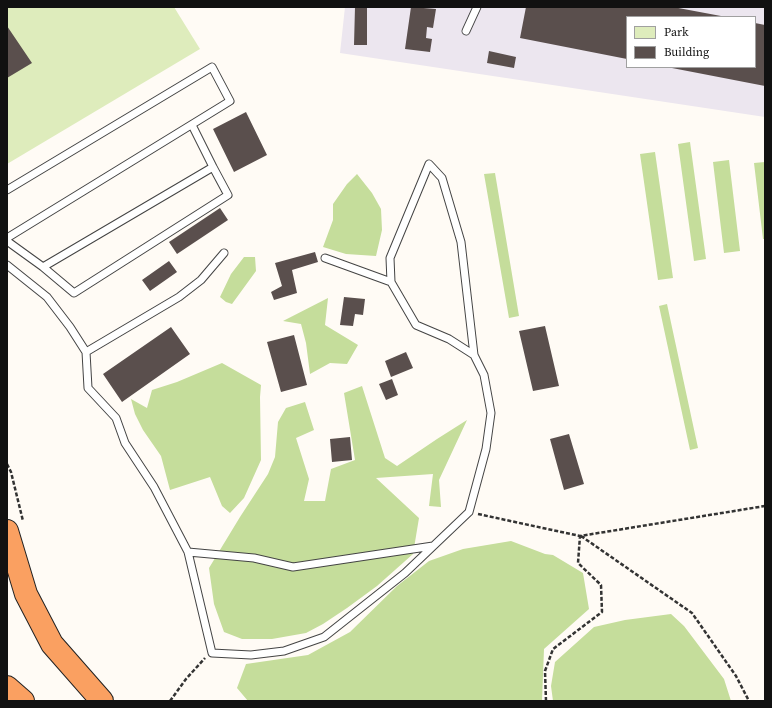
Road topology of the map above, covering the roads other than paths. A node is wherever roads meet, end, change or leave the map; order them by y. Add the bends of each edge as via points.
1 (477, 7) edge
2 (466, 31) dead end
3 (192, 125) junction
4 (213, 167) junction
5 (7, 190) edge
6 (7, 238) edge
7 (7, 242) edge
8 (224, 253) dead end
9 (325, 258) dead end
10 (8, 266) edge
11 (43, 267) junction
12 (391, 282) junction
13 (86, 352) junction
14 (474, 355) junction
15 (15, 526) edge
16 (433, 546) junction
17 (188, 552) junction
18 (7, 687) edge
19 (23, 701) edge
20 (102, 701) edge

1 - 2 lane
3 - 4 lane
3 - 5 lane via 230,101 212,67
3 - 6 lane
4 - 11 lane
4 - 11 lane via 228,195 74,293
7 - 11 lane
8 - 13 lane via 201,280 179,296
9 - 12 lane
10 - 13 lane via 47,297
12 - 14 lane via 416,325 449,339
12 - 14 lane via 390,258 429,164 442,178 461,242
13 - 17 lane via 88,388 116,418 125,443 154,487
14 - 16 lane via 484,375 491,412 486,449 470,512
15 - 20 highway via 26,594 52,644
16 - 17 lane via 293,567 254,558
16 - 17 lane via 405,573 324,637 284,652 251,655 212,653
18 - 19 highway

